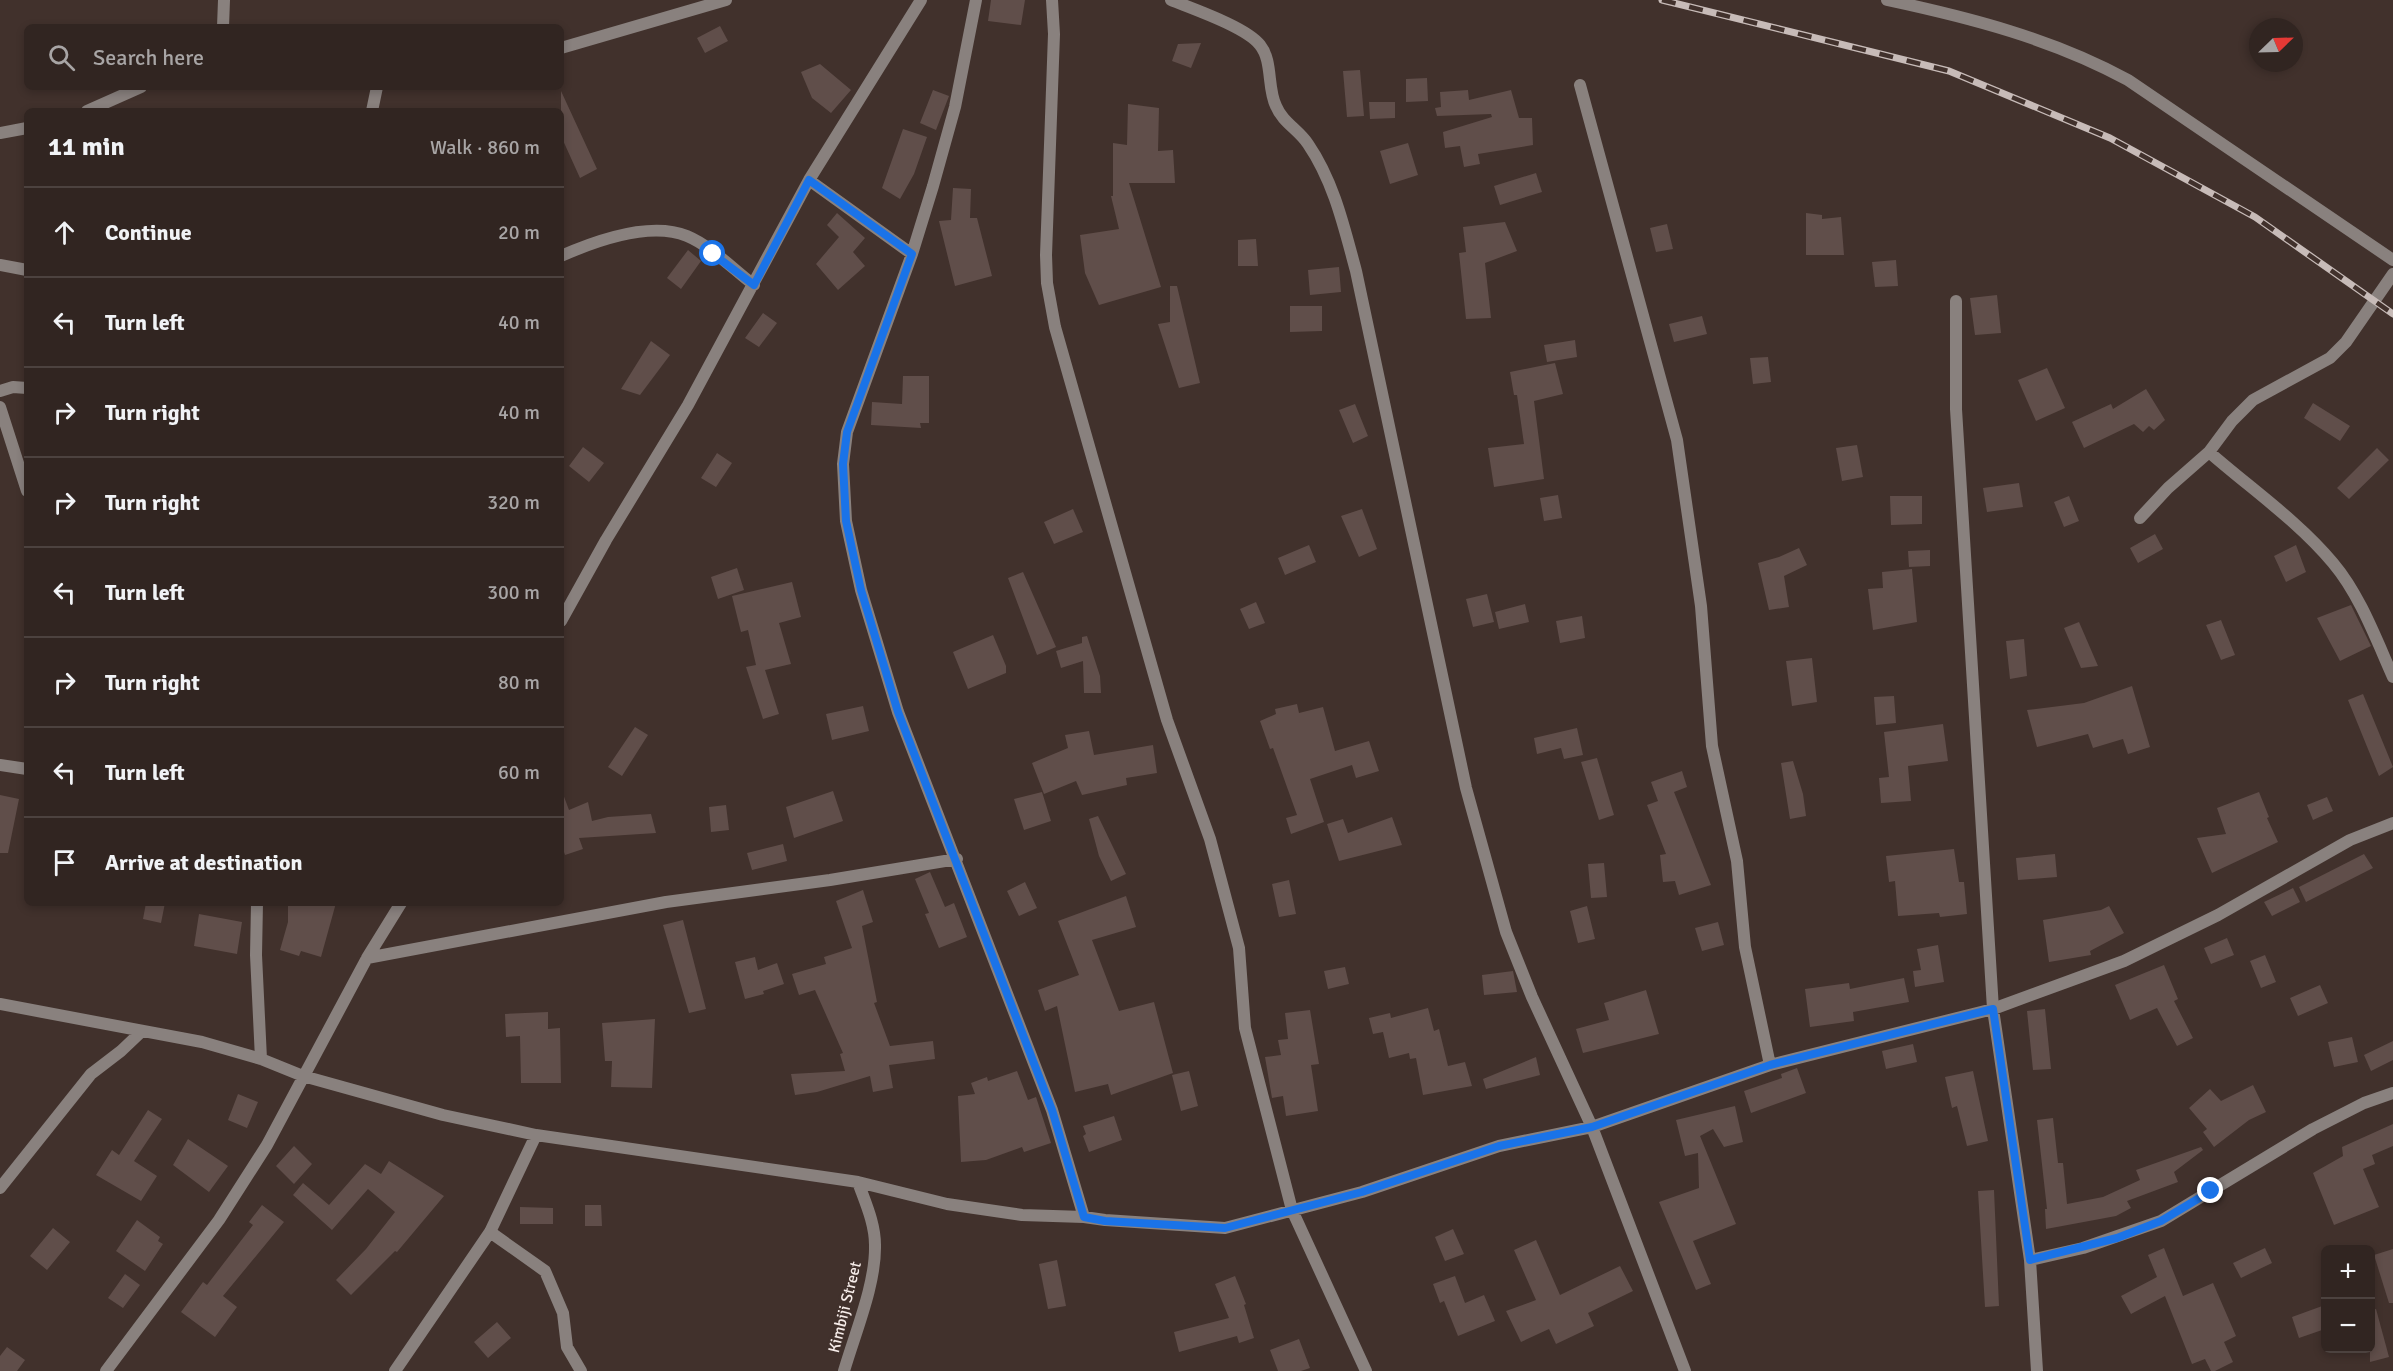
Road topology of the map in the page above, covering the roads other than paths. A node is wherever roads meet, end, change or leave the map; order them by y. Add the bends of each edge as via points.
1 (224, 0) edge
2 (726, 0) edge
3 (921, 0) edge
4 (976, 0) edge
5 (1052, 0) edge
6 (1172, 0) edge
7 (1887, 0) edge
8 (1923, 4) edge
9 (223, 24) edge
10 (564, 47) edge
11 (1580, 85) dead end
12 (136, 90) edge
13 (376, 90) edge
14 (106, 107) edge
15 (373, 108) edge
16 (24, 129) edge
17 (0, 134) edge
18 (809, 180) junction
19 (912, 254) junction
20 (564, 255) edge
21 (2393, 260) edge
22 (0, 264) edge
23 (24, 269) edge
24 (2393, 274) edge
25 (754, 285) junction
26 (1956, 301) dead end
27 (24, 388) edge
28 (0, 391) edge
29 (0, 407) edge
30 (2209, 452) junction
31 (24, 482) edge
32 (2140, 518) dead end
33 (564, 616) edge
34 (2393, 677) edge
35 (0, 765) edge
36 (24, 769) edge
37 (2393, 823) edge
38 (957, 859) junction
39 (257, 906) edge
40 (399, 906) edge
41 (367, 958) junction
42 (0, 1004) edge
43 (1993, 1009) junction
44 (141, 1032) junction
45 (261, 1059) junction
46 (1770, 1065) junction
47 (303, 1076) junction
48 (2393, 1093) edge
49 (1592, 1127) junction
50 (536, 1135) junction
51 (858, 1182) junction
52 (0, 1188) edge
53 (1292, 1210) junction
54 (1084, 1217) junction
55 (490, 1232) junction
56 (2030, 1260) junction
57 (106, 1371) edge
58 (395, 1371) edge
59 (581, 1371) edge
60 (844, 1371) edge
61 (1366, 1371) edge
62 (1685, 1371) edge
63 (2037, 1371) edge

1 - 9 street
2 - 10 street
3 - 18 street
4 - 19 street via 955,107
5 - 53 street via 1046,255 1055,327 1167,720 1210,839 1239,948 1245,1028
6 - 49 street via 1218,20 1260,45 1267,60 1272,99 1280,115 1309,145 1337,198 1466,788 1506,932
7 - 8 street
8 - 21 street via 2086,57 2128,80
11 - 46 street via 1677,440 1701,606 1712,746 1737,861 1744,947
12 - 14 street
13 - 15 street
16 - 17 street
18 - 19 street
18 - 25 street
19 - 38 street via 847,432 843,464 846,521 861,590 898,712
20 - 25 street via 621,235 675,233 698,242
22 - 23 street
24 - 30 street via 2346,342 2330,358 2253,400
25 - 33 street
26 - 43 street via 1956,409
27 - 28 street
29 - 31 street
30 - 32 street
30 - 34 street via 2312,540 2335,565 2371,627
35 - 36 street
37 - 43 street via 2350,840 2218,915 2124,962
38 - 41 street via 666,902
38 - 54 street via 1052,1110
39 - 45 street
40 - 41 street
41 - 47 street
42 - 44 street
43 - 46 street
43 - 56 street
44 - 45 street via 202,1042
44 - 52 street via 90,1074
45 - 47 street
46 - 49 street
47 - 50 street via 443,1115
47 - 57 street via 267,1145 219,1220
48 - 56 street via 2313,1129 2161,1221 2083,1248
49 - 53 street via 1499,1146 1362,1192
49 - 62 street
50 - 51 street
50 - 55 street
51 - 54 street via 947,1204 1022,1215
51 - 60 street, Kimbiji Street via 875,1245 870,1281
53 - 54 street via 1225,1228
53 - 61 street
55 - 58 street
55 - 59 street via 545,1271 562,1312 567,1347
56 - 63 street

